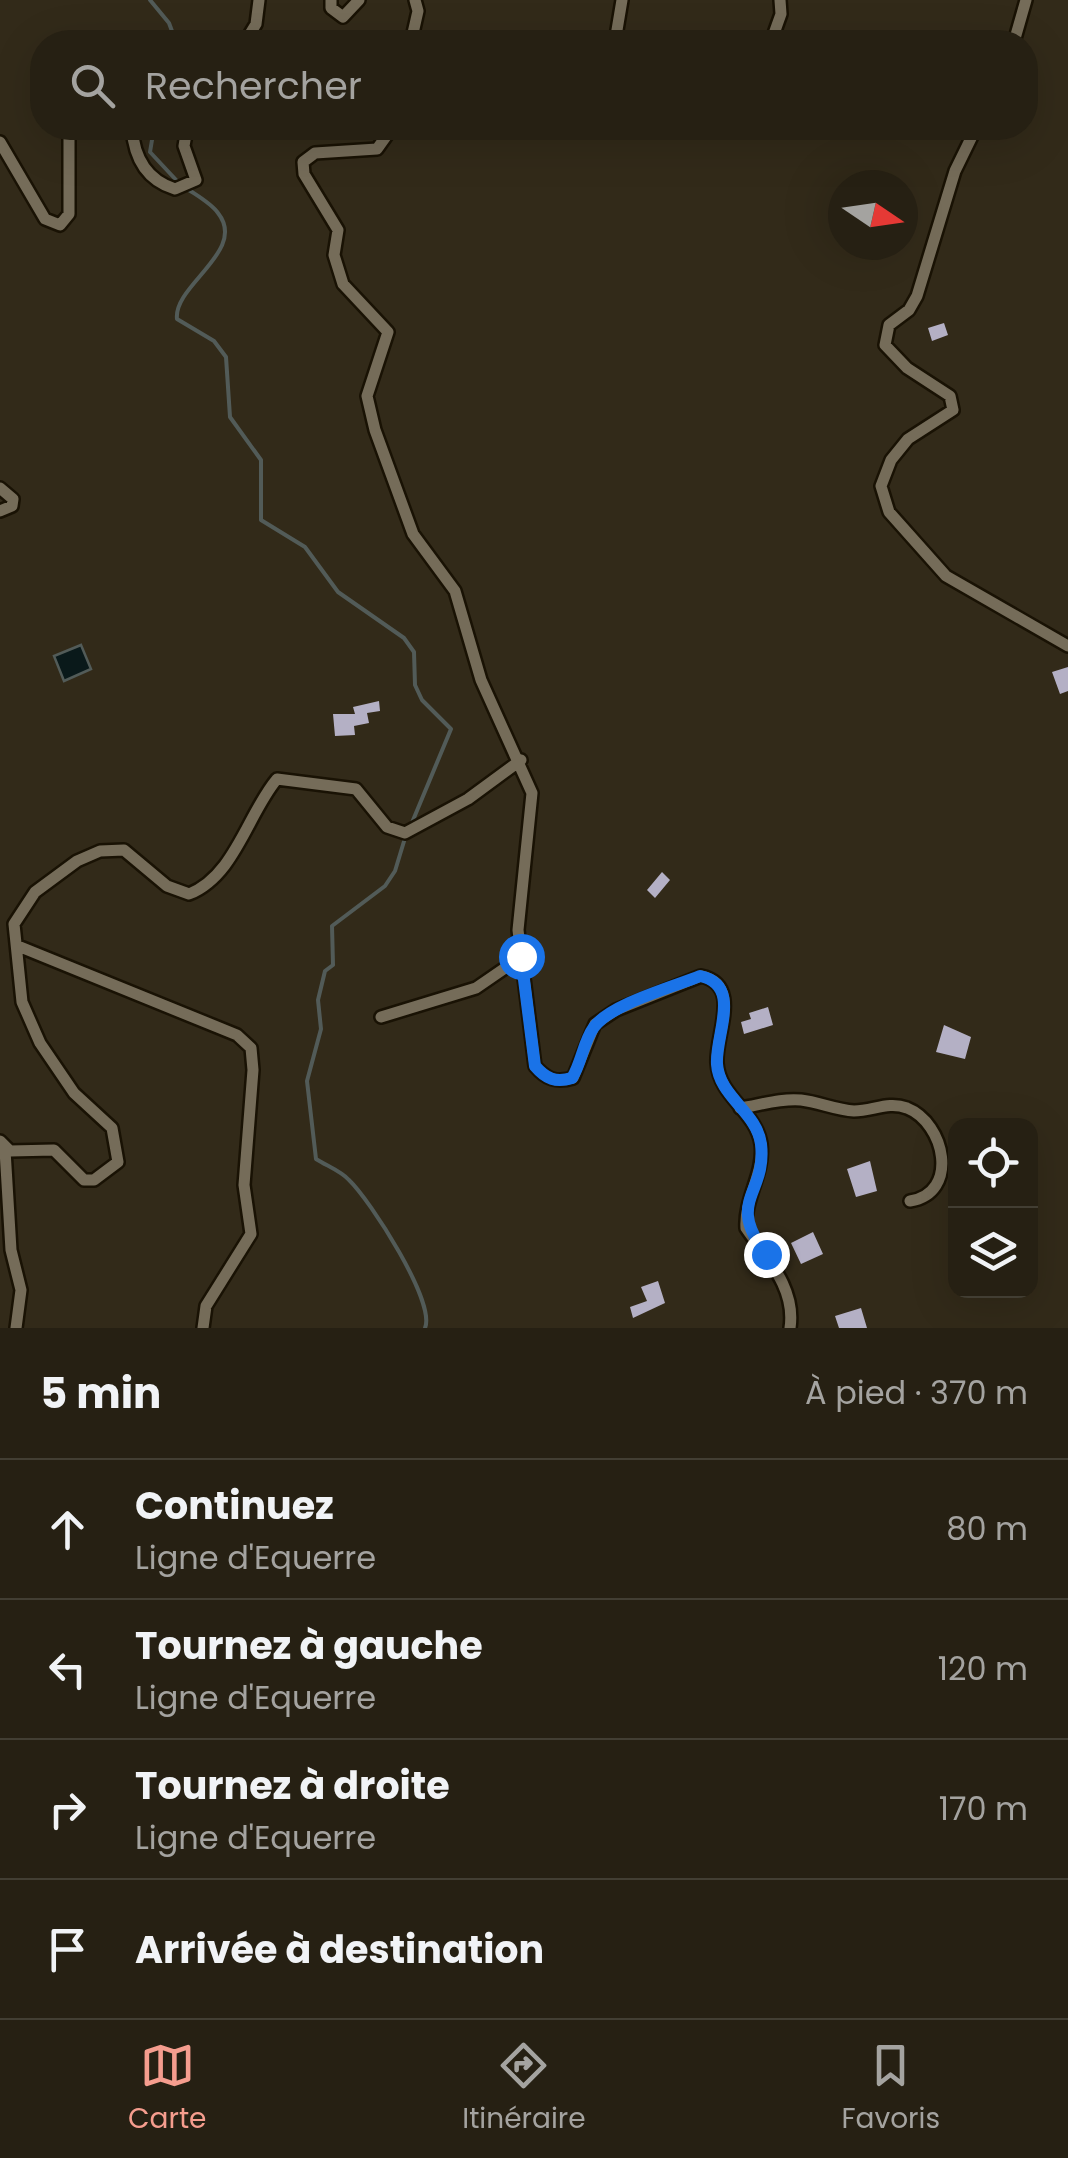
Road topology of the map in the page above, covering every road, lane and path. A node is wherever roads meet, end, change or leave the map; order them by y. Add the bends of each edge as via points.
1 (259, 0) edge
2 (331, 0) edge
3 (359, 0) edge
4 (415, 0) edge
5 (622, 0) edge
6 (780, 0) edge
7 (1026, 0) edge
8 (252, 30) edge
9 (414, 30) edge
10 (617, 30) edge
11 (775, 30) edge
12 (1017, 30) edge
13 (69, 140) edge
14 (134, 140) edge
15 (185, 140) edge
16 (383, 140) edge
17 (970, 140) edge
18 (0, 142) edge
19 (0, 488) edge
20 (0, 511) edge
21 (1068, 646) edge
22 (521, 760) junction
23 (18, 946) junction
24 (521, 956) junction
25 (381, 1017) dead end
26 (740, 1108) junction
27 (2, 1145) edge
28 (910, 1201) dead end
29 (16, 1328) edge
30 (203, 1328) edge
31 (790, 1328) edge

1 - 8 street
2 - 3 street via 343,18
4 - 9 street
5 - 10 street
6 - 11 street
7 - 12 street
13 - 18 street via 69,214 60,226 45,219
14 - 15 street via 145,170 183,189 196,180
16 - 22 street via 377,149 315,153 303,162 304,174 338,230 334,255 343,284 388,332 366,396 375,430 413,534 455,591 481,680
17 - 21 street via 916,296 889,326 885,345 950,396 952,410 908,440 890,460 881,486 889,512 946,576
19 - 20 street via 13,499
22 - 23 street via 405,834 387,827 363,795 346,785 277,779 204,887 190,894 167,886 124,850 100,851 35,892 14,924
22 - 24 street via 534,812 518,930
23 - 27 street via 22,1002 40,1043 74,1094 112,1128 118,1162 84,1180 54,1150
23 - 30 street via 237,1036 250,1048 244,1185 251,1234 206,1306
24 - 25 street via 476,988
24 - 26 street via 535,1066 560,1082 579,1067 595,1024 700,976 712,978 722,989 719,1081
26 - 28 street via 798,1100 858,1111 894,1105 919,1114 942,1150 942,1170 927,1192
26 - 31 street via 761,1146 746,1228 778,1272
27 - 29 street via 21,1290

